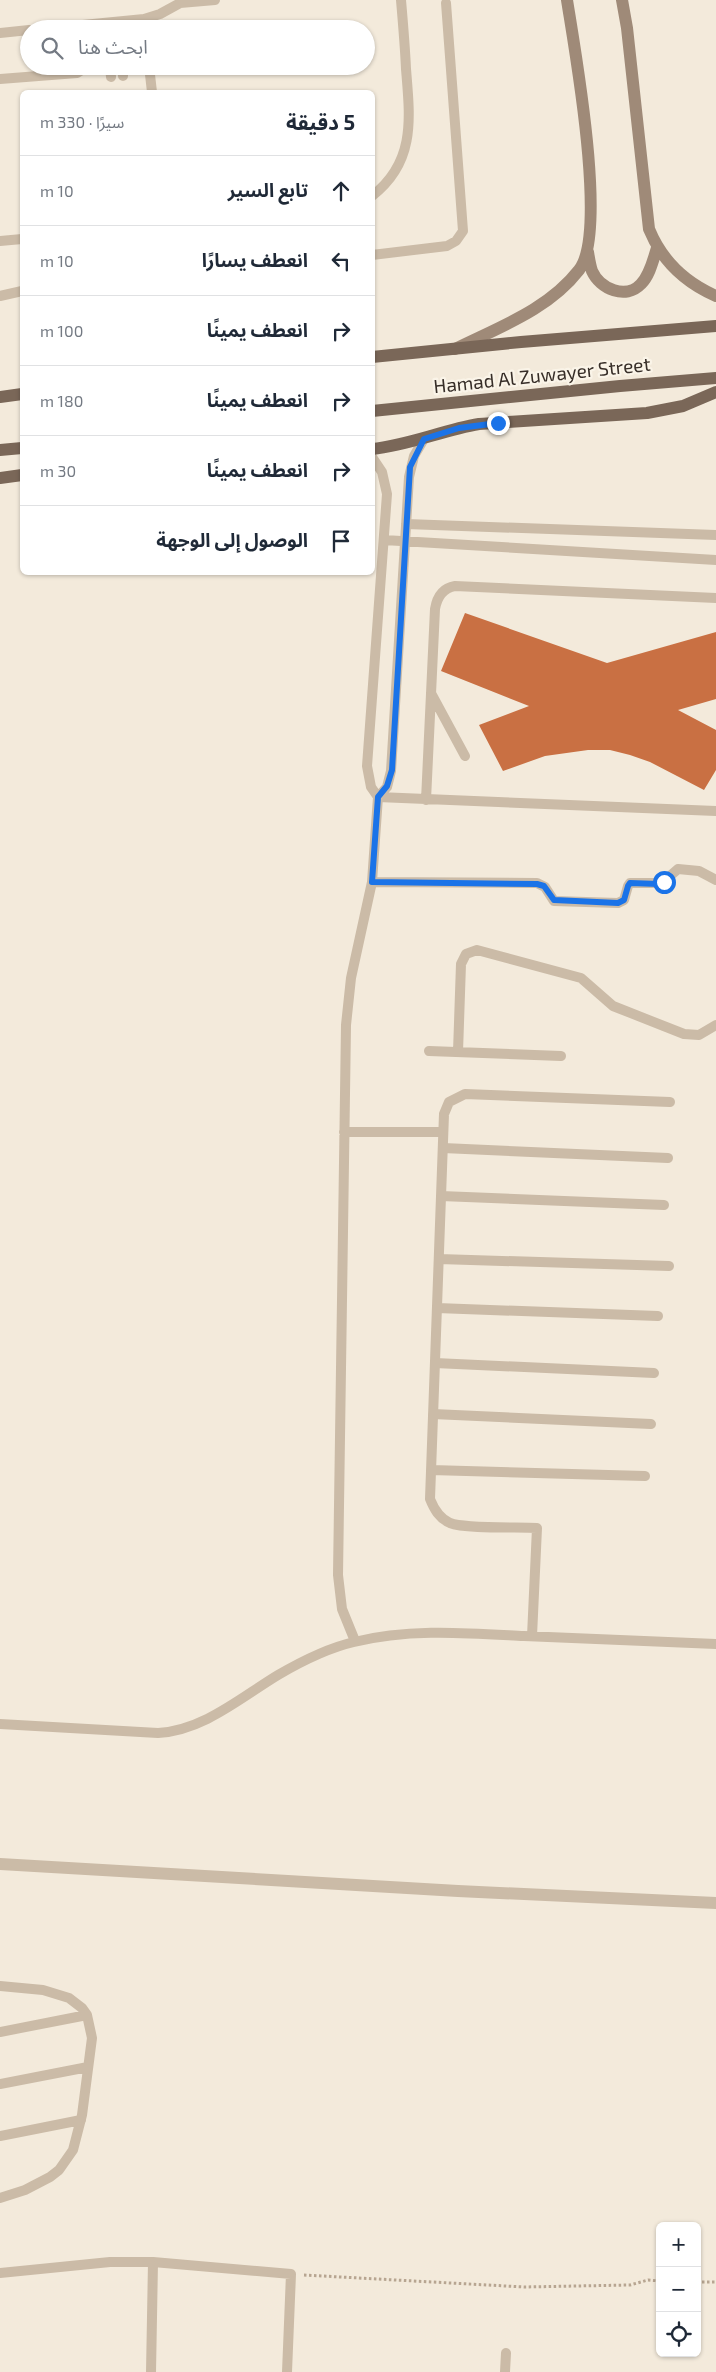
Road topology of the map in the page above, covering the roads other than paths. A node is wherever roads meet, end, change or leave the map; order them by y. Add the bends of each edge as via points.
1 (215, 0) edge
2 (401, 0) edge
3 (567, 0) edge
4 (622, 0) edge
5 (446, 3) dead end
6 (150, 20) edge
7 (20, 31) edge
8 (0, 33) edge
9 (55, 75) edge
10 (150, 75) edge
11 (0, 80) edge
12 (152, 90) edge
13 (375, 193) edge
14 (20, 239) edge
15 (0, 241) edge
16 (656, 248) junction
17 (588, 252) junction
18 (375, 255) edge
19 (20, 291) edge
20 (0, 296) edge
21 (716, 296) edge
22 (716, 326) edge
23 (455, 348) junction
24 (375, 357) edge
25 (716, 378) edge
26 (716, 392) edge
27 (20, 394) edge
28 (0, 397) edge
29 (375, 411) edge
30 (424, 439) junction
31 (20, 448) edge
32 (375, 448) edge
33 (0, 450) edge
34 (375, 462) edge
35 (20, 475) edge
36 (0, 478) edge
37 (406, 524) junction
38 (716, 535) edge
39 (384, 540) junction
40 (405, 542) junction
41 (716, 560) edge
42 (716, 598) edge
43 (431, 693) junction
44 (465, 756) dead end
45 (378, 797) junction
46 (426, 800) junction
47 (716, 811) edge
48 (716, 880) edge
49 (372, 882) junction
50 (716, 1024) edge
51 (429, 1051) dead end
52 (458, 1052) junction
53 (560, 1056) dead end
54 (670, 1102) dead end
55 (344, 1132) junction
56 (443, 1132) junction
57 (443, 1148) junction
58 (668, 1158) dead end
59 (441, 1196) junction
60 (664, 1206) dead end
61 (439, 1259) junction
62 (669, 1266) dead end
63 (437, 1308) junction
64 (658, 1316) dead end
65 (434, 1363) junction
66 (654, 1373) dead end
67 (432, 1414) junction
68 (651, 1424) dead end
69 (431, 1470) junction
70 (645, 1476) dead end
71 (532, 1636) junction
72 (355, 1642) junction
73 (716, 1644) edge
74 (0, 1724) edge
75 (0, 1864) edge
76 (716, 1903) edge
77 (0, 1986) edge
78 (87, 2015) junction
79 (0, 2032) edge
80 (88, 2067) junction
81 (0, 2084) edge
82 (81, 2120) junction
83 (0, 2136) edge
84 (0, 2198) edge
85 (154, 2262) junction
86 (0, 2273) edge
87 (506, 2353) dead end
88 (151, 2372) edge
89 (287, 2372) edge
90 (505, 2372) edge

1 - 6 lane via 180,3
2 - 13 lane via 409,111 406,144 389,181
3 - 17 main road via 587,146 592,209
4 - 16 main road via 644,201
5 - 18 lane via 463,231 456,242 447,246
7 - 8 lane
9 - 11 lane
10 - 12 lane
14 - 15 lane
16 - 17 main road via 642,284 621,292 607,288 597,279
16 - 21 main road via 687,280
17 - 23 main road via 581,268 548,301
19 - 20 lane
22 - 23 main road, Hamad Al Zuwayer Street
23 - 24 main road, Hamad Al Zuwayer Street
25 - 29 main road, Hamad Al Zuwayer Street
26 - 30 main road via 665,411 479,424
27 - 28 main road
30 - 32 main road
30 - 37 lane via 410,467
31 - 33 main road
34 - 39 lane via 386,483
35 - 36 main road
37 - 38 lane
37 - 40 lane
39 - 40 lane
39 - 45 lane via 367,766 371,787
40 - 41 lane
40 - 45 lane via 392,770 387,786
42 - 43 lane via 450,587 441,593 436,603
43 - 44 lane
43 - 46 lane
45 - 46 lane
45 - 49 lane
46 - 47 lane
48 - 49 lane via 699,871 678,869 662,883 630,883 624,900 618,903 554,900 544,886 537,884
49 - 55 lane via 348,1002
50 - 52 lane via 699,1035 684,1034 613,1006 581,978 477,950 466,954 461,964
51 - 52 lane
52 - 53 lane
54 - 56 lane via 465,1094 454,1098 446,1108
55 - 56 lane
55 - 72 lane via 338,1575 342,1609
56 - 57 lane
57 - 58 lane
57 - 59 lane
59 - 60 lane
59 - 61 lane
61 - 62 lane
61 - 63 lane
63 - 64 lane
63 - 65 lane
65 - 66 lane
65 - 67 lane
67 - 68 lane
67 - 69 lane
69 - 70 lane
69 - 71 lane via 433,1506 450,1523 537,1528
71 - 72 lane via 412,1634
71 - 73 lane
72 - 74 lane via 314,1656 208,1719 173,1732
75 - 76 street
77 - 78 lane via 57,1994 77,2004
78 - 79 lane
78 - 80 lane via 92,2038
80 - 81 lane
80 - 82 lane
82 - 83 lane
82 - 84 lane via 73,2150 59,2170 25,2190
85 - 86 lane via 110,2262
85 - 88 lane
85 - 89 lane via 290,2274
87 - 90 lane

